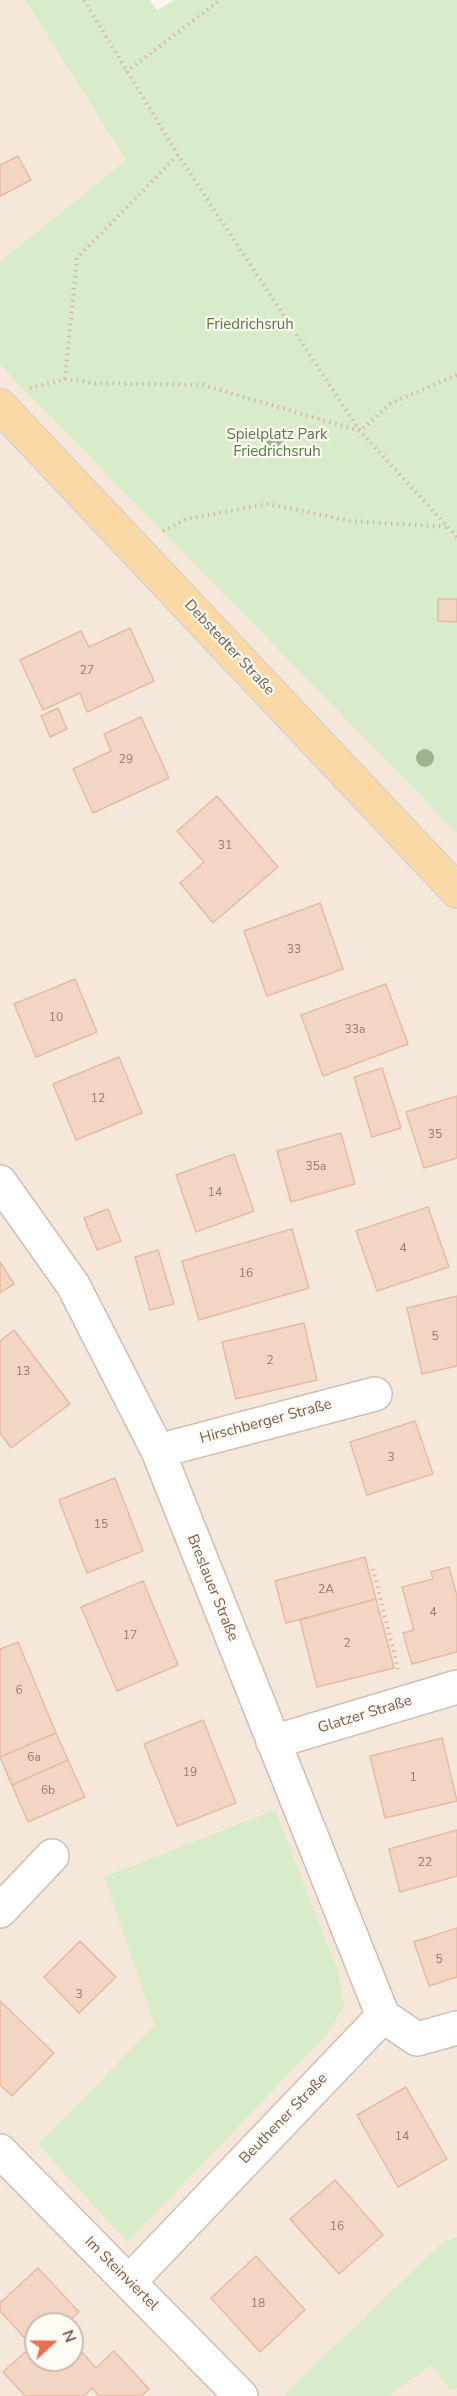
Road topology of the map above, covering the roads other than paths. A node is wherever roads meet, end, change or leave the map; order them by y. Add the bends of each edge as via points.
1 (2, 410) edge
2 (457, 891) edge
3 (0, 1182) edge
4 (375, 1394) dead end
5 (158, 1451) junction
6 (457, 1687) edge
7 (273, 1742) junction
8 (52, 1856) dead end
9 (0, 1911) edge
10 (383, 2016) junction
11 (457, 2028) edge
12 (0, 2151) edge
13 (129, 2282) junction
14 (241, 2396) edge

1 - 2 main road, Debstedter Straße
3 - 5 street, Breslauer Straße via 73,1285
4 - 5 street, Hirschberger Straße
5 - 7 street, Breslauer Straße
6 - 7 street, Glatzer Straße
7 - 10 street, Breslauer Straße
8 - 9 street
10 - 11 street via 417,2039
10 - 13 street, Beuthener Straße
12 - 13 street, Im Steinviertel
13 - 14 street, Im Steinviertel

